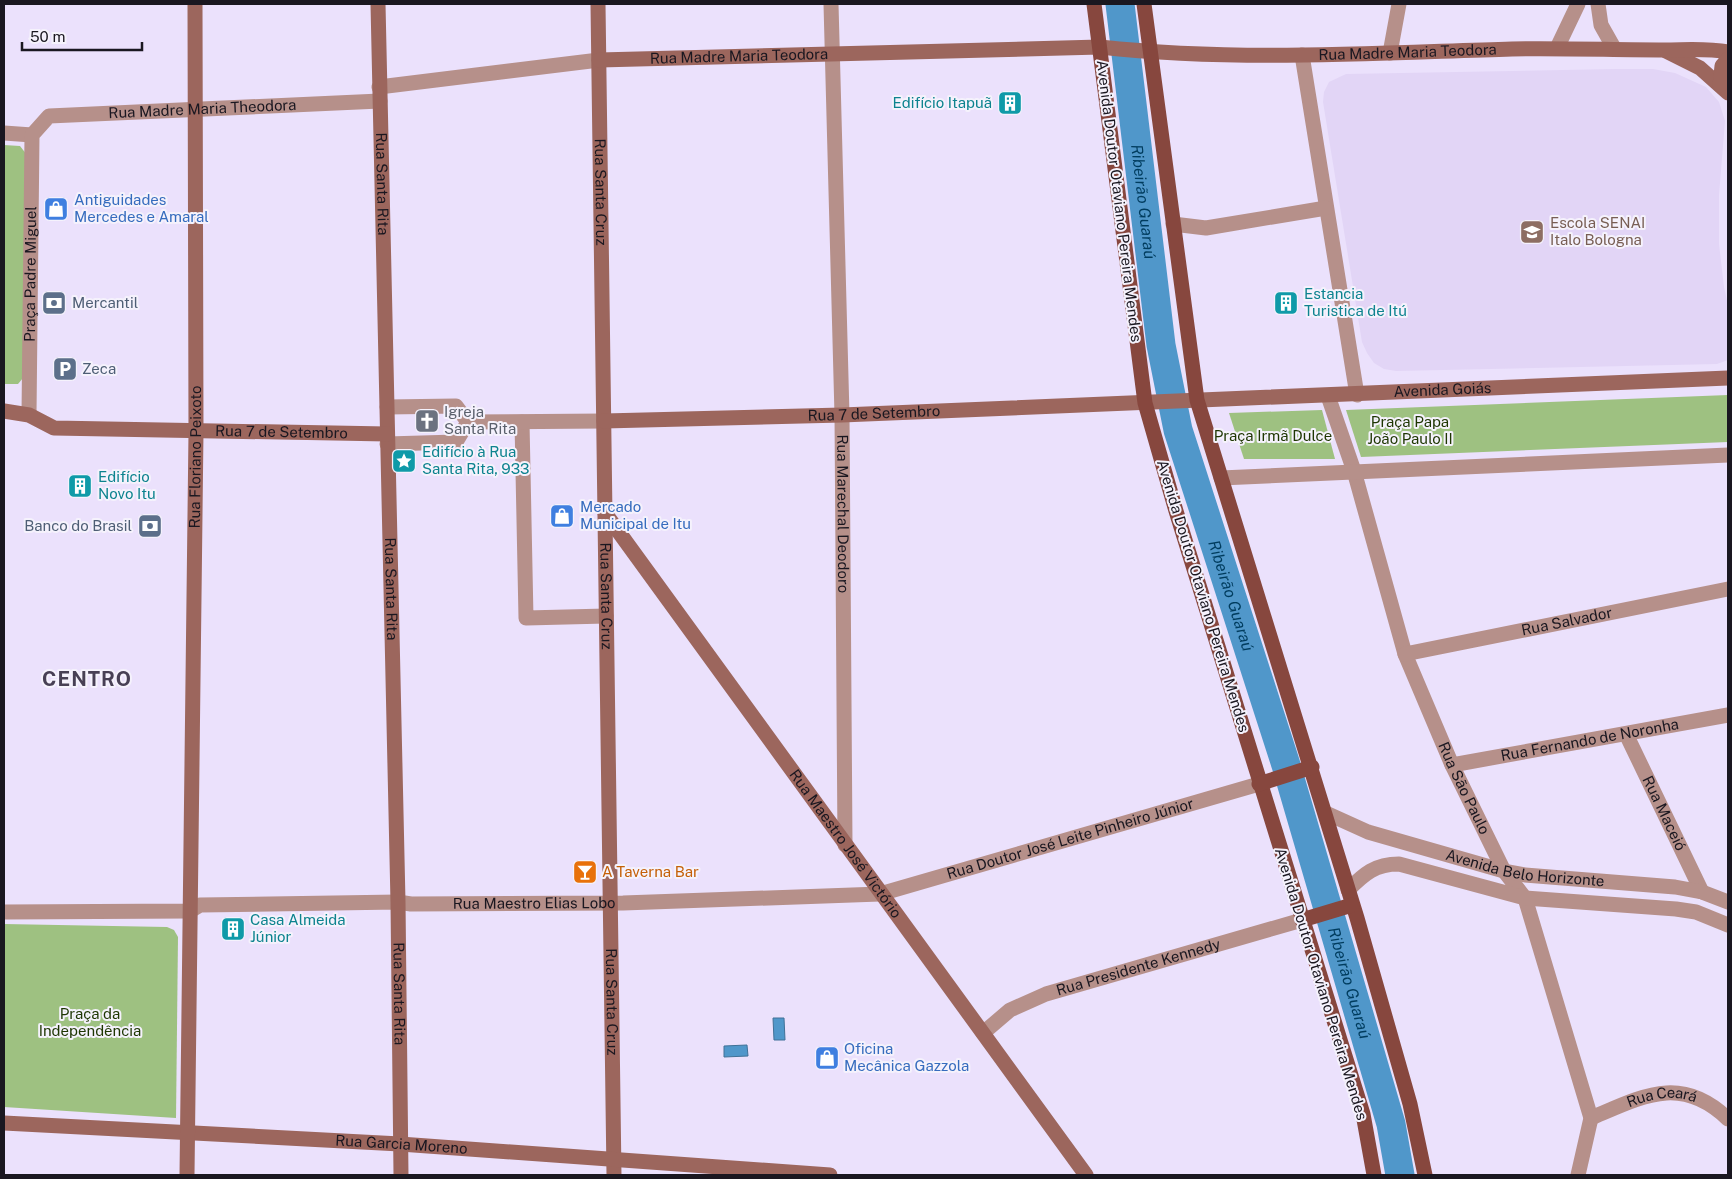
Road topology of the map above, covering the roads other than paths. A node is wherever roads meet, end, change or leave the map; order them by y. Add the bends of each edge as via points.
1 (195, 4) edge
2 (378, 4) edge
3 (598, 4) edge
4 (831, 4) edge
5 (1094, 4) edge
6 (1144, 4) edge
7 (1399, 4) edge
8 (1578, 4) edge
9 (1598, 4) edge
10 (1105, 48) junction
11 (1557, 48) junction
12 (1614, 48) junction
13 (1665, 50) junction
14 (1728, 52) edge
15 (1145, 53) junction
16 (1390, 53) junction
17 (832, 54) junction
18 (1302, 56) junction
19 (1728, 59) edge
20 (599, 60) junction
21 (1724, 89) edge
22 (379, 94) junction
23 (194, 111) junction
24 (4, 133) edge
25 (32, 135) junction
26 (1326, 208) junction
27 (1173, 224) junction
28 (1728, 378) edge
29 (1357, 395) junction
30 (1328, 396) junction
31 (1197, 400) junction
32 (1151, 402) junction
33 (386, 407) junction
34 (4, 411) edge
35 (30, 415) junction
36 (842, 416) junction
37 (604, 421) junction
38 (468, 422) junction
39 (522, 422) junction
40 (196, 432) junction
41 (387, 439) junction
42 (1728, 455) edge
43 (1354, 471) junction
44 (1221, 478) junction
45 (605, 513) junction
46 (1728, 589) edge
47 (606, 616) junction
48 (1405, 654) junction
49 (1728, 715) edge
50 (1626, 734) junction
51 (1452, 765) junction
52 (1305, 769) junction
53 (1267, 781) junction
54 (1326, 813) junction
55 (845, 845) junction
56 (1504, 871) junction
57 (1675, 887) junction
58 (1702, 892) junction
59 (880, 894) junction
60 (1526, 898) junction
61 (1347, 901) junction
62 (1726, 901) edge
63 (398, 902) junction
64 (609, 903) junction
65 (1676, 909) junction
66 (4, 912) edge
67 (190, 912) junction
68 (1302, 920) junction
69 (1723, 922) edge
70 (983, 1033) junction
71 (1591, 1118) junction
72 (1728, 1119) edge
73 (4, 1123) edge
74 (188, 1132) junction
75 (400, 1144) junction
76 (614, 1159) junction
77 (187, 1175) edge
78 (401, 1175) edge
79 (614, 1175) edge
80 (830, 1175) edge
81 (1086, 1175) edge
82 (1374, 1175) edge
83 (1425, 1175) edge
84 (1578, 1175) edge

1 - 23 street, Rua Floriano Peixoto
2 - 22 street, Rua Santa Rita
3 - 20 street, Rua Santa Cruz
4 - 17 street, Rua Marechal Deodoro
5 - 10 main road, Avenida Doutor Otaviano Pereira Mendes
6 - 15 main road
7 - 16 street
8 - 11 street
9 - 12 street via 1601,25
10 - 15 street, Rua Madre Maria Teodora
10 - 17 street, Rua Madre Maria Teodora
10 - 32 main road, Avenida Doutor Otaviano Pereira Mendes
11 - 12 street, Rua Madre Maria Teodora
11 - 16 street, Rua Madre Maria Teodora
12 - 13 street, Rua Madre Maria Teodora
13 - 14 street, Rua Madre Maria Teodora via 1706,48
13 - 21 street, Rua Madre Maria Teodora via 1700,68
15 - 18 street, Rua Madre Maria Teodora
15 - 27 main road
16 - 18 street, Rua Madre Maria Teodora
17 - 20 street, Rua Madre Maria Teodora
17 - 36 street, Rua Marechal Deodoro
18 - 26 street
19 - 21 street via 1722,66
20 - 22 street, Rua Madre Maria Teodora
20 - 37 street, Rua Santa Cruz
22 - 23 street, Rua Madre Maria Theodora
22 - 33 street, Rua Santa Rita
23 - 25 street, Rua Madre Maria Theodora via 49,116
23 - 40 street, Rua Floriano Peixoto
24 - 25 street
25 - 35 street, Praça Padre Miguel
26 - 27 street via 1206,228
26 - 29 street
27 - 31 main road
28 - 29 street, Avenida Goiás
29 - 30 street, Avenida Goiás
30 - 31 street, Avenida Goiás
30 - 43 street, Rua São Paulo
31 - 32 street, Avenida Goiás
31 - 44 main road
32 - 36 street, Rua 7 de Setembro
32 - 53 main road, Avenida Doutor Otaviano Pereira Mendes
33 - 38 street via 456,406
33 - 41 street, Rua Santa Rita
34 - 35 street
35 - 40 street, Rua 7 de Setembro via 54,428
36 - 37 street, Rua 7 de Setembro
36 - 55 street, Rua Marechal Deodoro
37 - 39 street
37 - 45 street, Rua Santa Cruz
38 - 39 street
38 - 41 street, Rua 7 de Setembro via 456,442
39 - 47 street via 526,618
40 - 41 street, Rua 7 de Setembro
40 - 67 street, Rua Floriano Peixoto
41 - 63 street, Rua Santa Rita
42 - 43 street
43 - 44 street
43 - 48 street, Rua São Paulo
44 - 52 main road
45 - 47 street, Rua Santa Cruz
45 - 55 street, Rua Maestro José Victório
46 - 48 street, Rua Salvador
47 - 64 street, Rua Santa Cruz
48 - 51 street, Rua São Paulo
49 - 50 street, Rua Fernando de Noronha
50 - 51 street, Rua Fernando de Noronha
50 - 58 street, Rua Maceió
51 - 56 street, Rua São Paulo
52 - 53 main road
52 - 54 main road
53 - 59 street, Rua Doutor José Leite Pinheiro Júnior
53 - 68 main road, Avenida Doutor Otaviano Pereira Mendes
54 - 56 street, Avenida Belo Horizonte via 1368,832
54 - 61 main road
55 - 59 street, Rua Maestro José Victório
56 - 57 street, Avenida Belo Horizonte
56 - 60 street, Rua São Paulo
57 - 58 street, Avenida Belo Horizonte
57 - 65 street
58 - 62 street, Avenida Belo Horizonte
59 - 64 street, Rua Maestro Elias Lobo
59 - 70 street, Rua Maestro José Victório
60 - 61 street, Avenida Belo Horizonte via 1399,864 1378,866 1368,871
60 - 65 street, Avenida Belo Horizonte
60 - 71 street, Rua São Paulo
61 - 68 main road
61 - 83 main road via 1410,1104
62 - 69 street
63 - 64 street, Rua Maestro Elias Lobo
63 - 67 street, Rua Maestro Elias Lobo via 200,905
63 - 75 street, Rua Santa Rita
64 - 76 street, Rua Santa Cruz
65 - 69 street, Avenida Belo Horizonte
66 - 67 street
67 - 74 street
68 - 70 street, Rua Presidente Kennedy via 1046,994 1010,1010
68 - 82 main road, Avenida Doutor Otaviano Pereira Mendes via 1362,1114
70 - 81 street, Rua Maestro José Victório
71 - 72 street, Rua Ceará via 1644,1095 1674,1092 1700,1097
71 - 84 street, Rua São Paulo
73 - 74 street
74 - 75 street, Rua Garcia Moreno
74 - 77 street
75 - 76 street, Rua Garcia Moreno
75 - 78 street, Rua Santa Rita
76 - 79 street, Rua Santa Cruz
76 - 80 street, Rua Garcia Moreno

